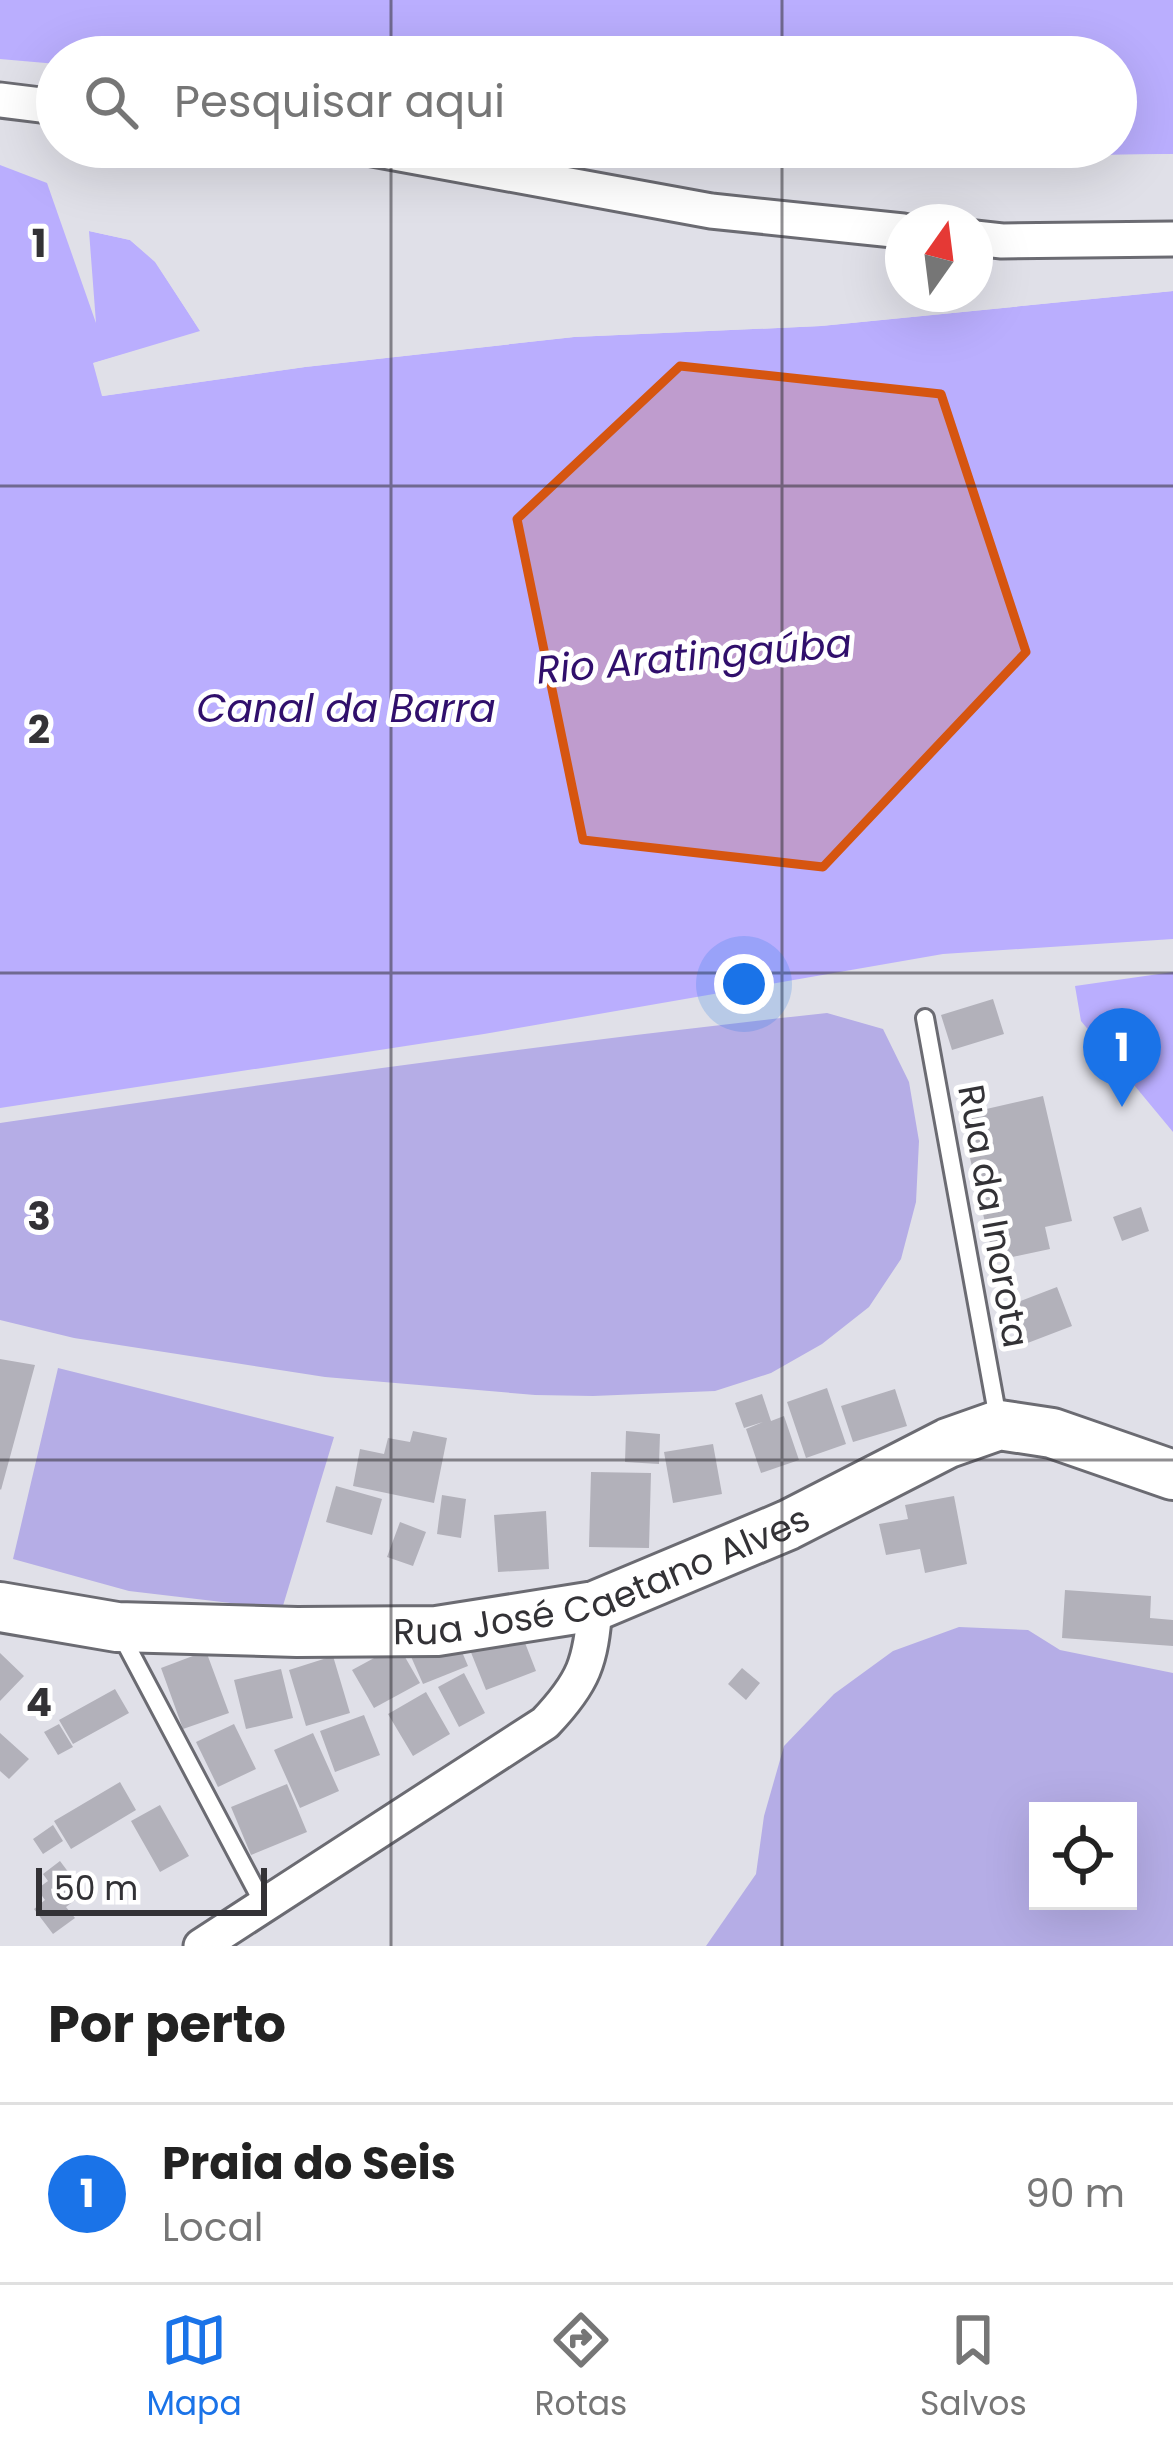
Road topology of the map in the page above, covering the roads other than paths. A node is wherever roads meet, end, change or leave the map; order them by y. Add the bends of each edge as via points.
1 (0, 100) edge
2 (36, 104) edge
3 (477, 168) edge
4 (885, 228) edge
5 (1173, 239) edge
6 (993, 240) edge
7 (925, 1018) dead end
8 (999, 1425) junction
9 (1173, 1475) edge
10 (595, 1606) junction
11 (0, 1607) edge
12 (117, 1627) junction
13 (263, 1904) junction
14 (201, 1946) edge

1 - 2 street
3 - 4 street via 711,211
5 - 6 street
7 - 8 lane, Rua da Inorota
8 - 9 street, Rua José Caetano Alves via 1052,1433
8 - 10 street, Rua José Caetano Alves
10 - 12 street, Rua José Caetano Alves via 437,1630
10 - 13 street via 592,1650 572,1695 545,1723
11 - 12 street, Rua José Caetano Alves
12 - 13 lane
13 - 14 street

